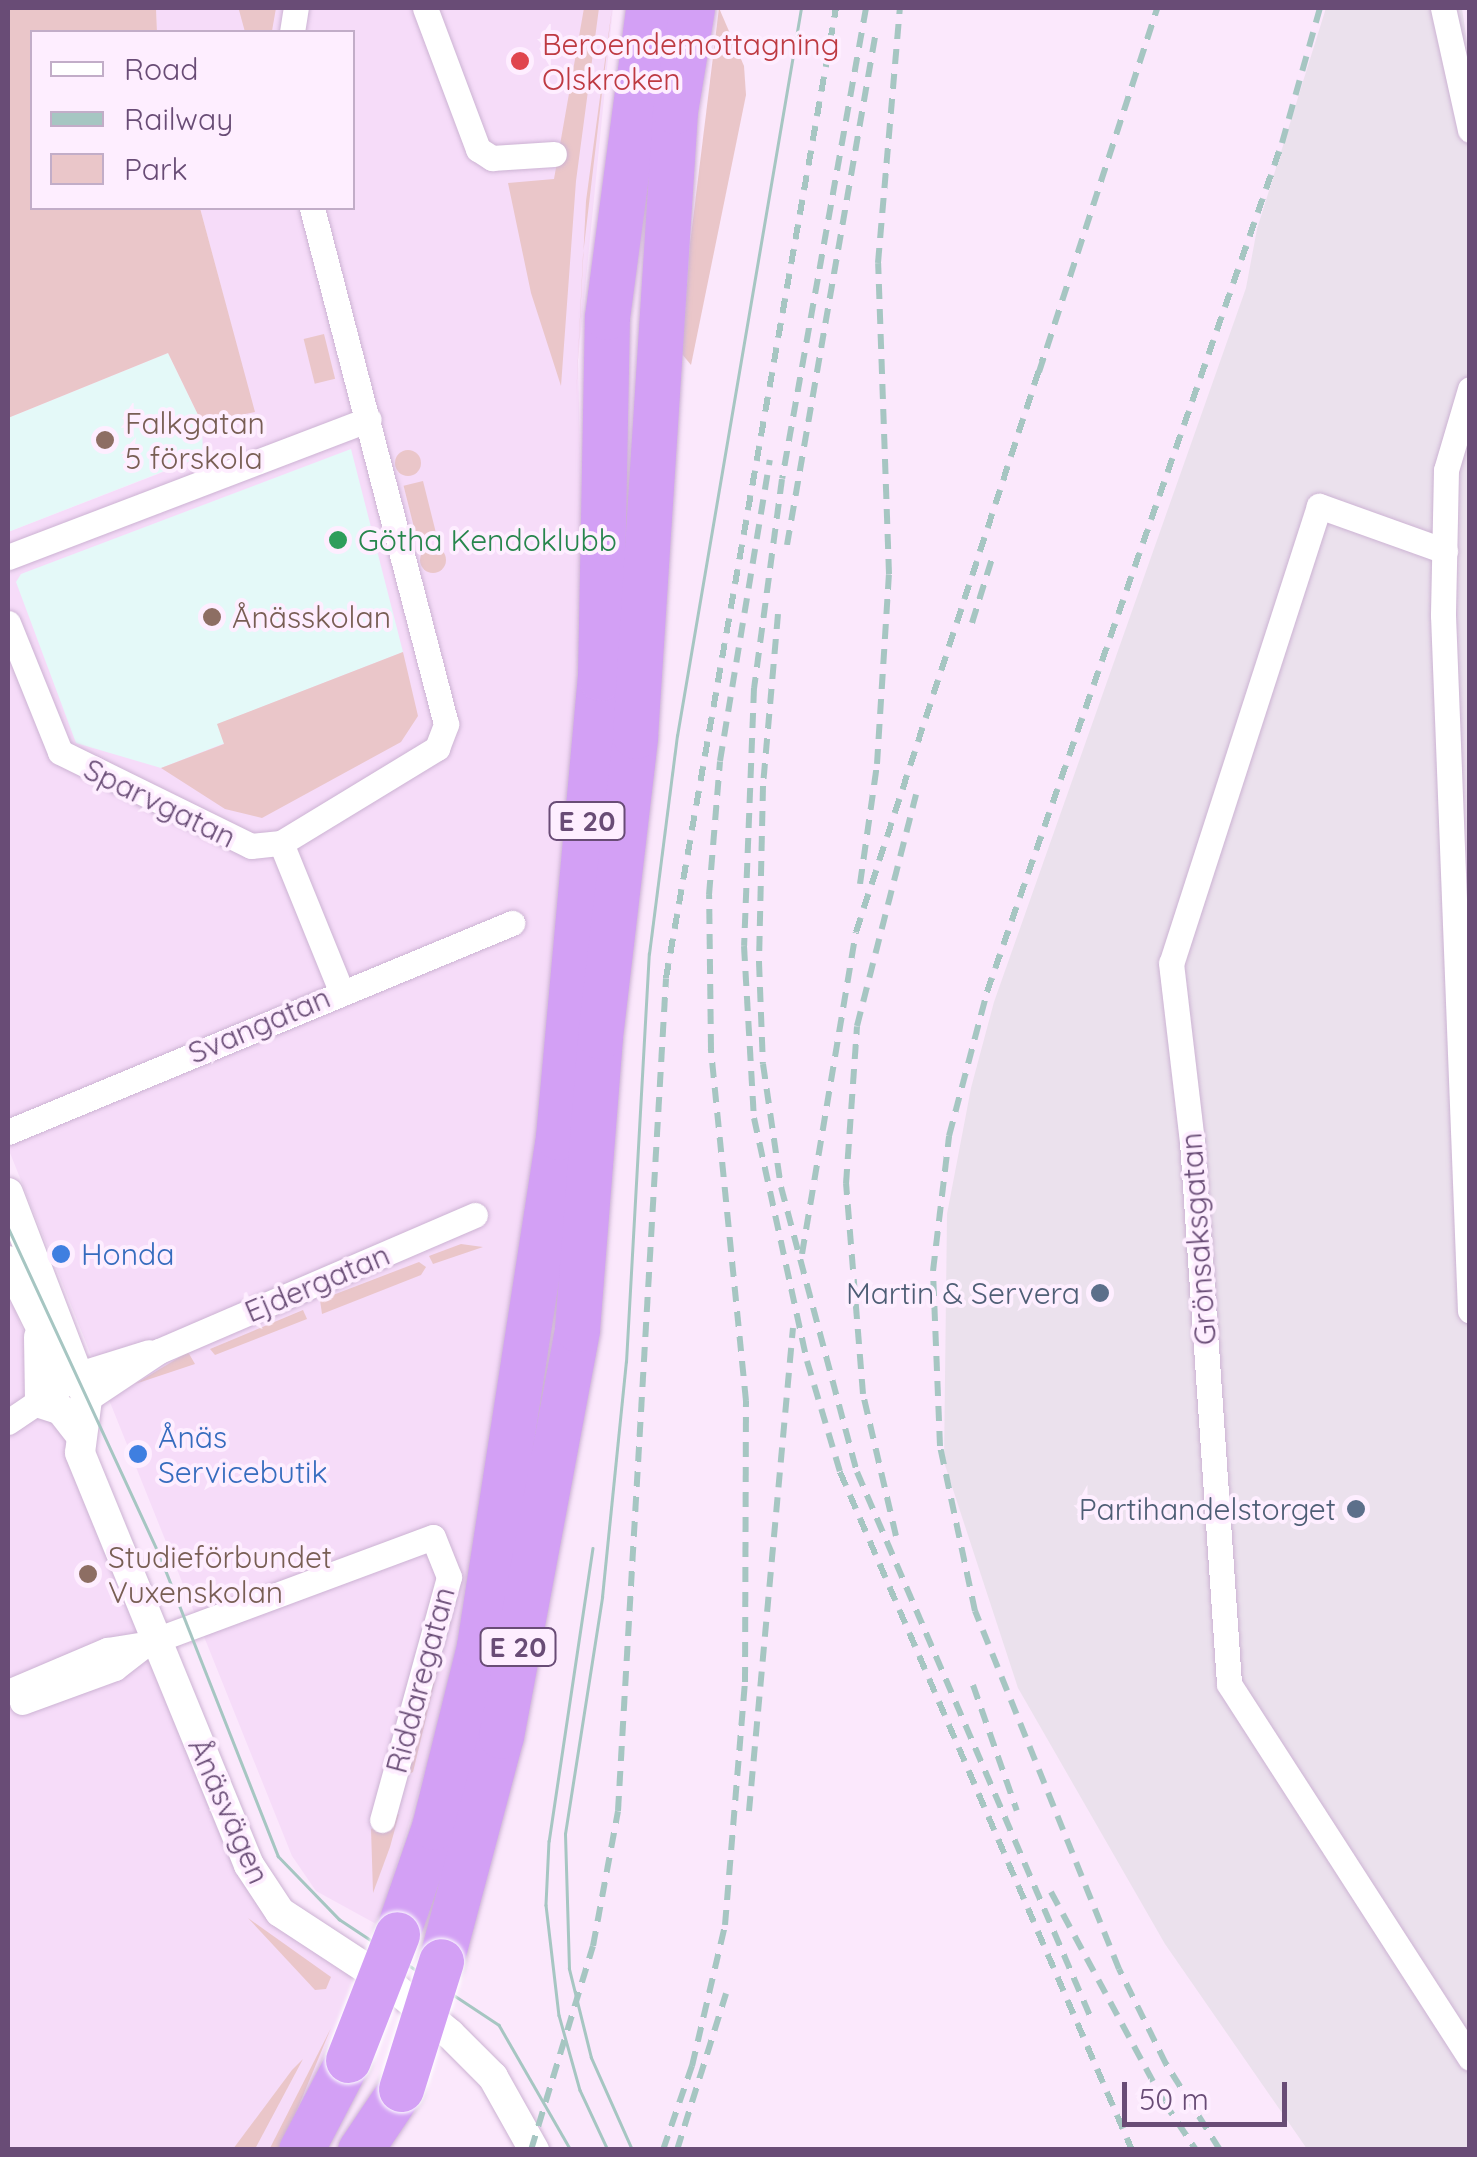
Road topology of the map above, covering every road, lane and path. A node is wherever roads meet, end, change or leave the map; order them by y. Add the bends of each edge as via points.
1 (426, 8) edge
2 (692, 8) edge
3 (1443, 8) edge
4 (639, 20) edge
5 (1470, 130) edge
6 (554, 154) dead end
7 (313, 210) edge
8 (1470, 389) edge
9 (369, 419) junction
10 (1445, 551) junction
11 (8, 557) edge
12 (8, 623) edge
13 (282, 843) junction
14 (512, 922) dead end
15 (340, 991) junction
16 (8, 1132) edge
17 (8, 1193) edge
18 (475, 1215) dead end
19 (8, 1262) edge
20 (1470, 1310) edge
21 (38, 1331) junction
22 (78, 1385) junction
23 (40, 1403) junction
24 (8, 1422) edge
25 (79, 1433) junction
26 (151, 1641) junction
27 (8, 1692) edge
28 (8, 1703) edge
29 (382, 1820) dead end
30 (1470, 2058) edge
31 (348, 2060) junction
32 (401, 2088) junction
33 (300, 2150) edge
34 (326, 2150) edge
35 (360, 2150) edge
36 (386, 2150) edge
37 (534, 2150) edge

1 - 6 street via 478,149 492,158
2 - 32 highway, E 20, bridge via 675,111 635,736 600,1036 577,1329 501,1736
3 - 5 street
4 - 31 highway, E 20, bridge via 607,317 600,678 558,1137 479,1646 434,1827
7 - 9 street
8 - 10 street via 1446,470
9 - 11 street
9 - 13 street via 446,736 437,748
10 - 20 street
10 - 30 street, Grönsaksgatan via 1319,506 1171,962 1192,1142 1229,1684
12 - 13 street, Sparvgatan via 46,723 70,760 227,838 252,846
13 - 15 street
14 - 15 street, Svangatan
15 - 16 street, Svangatan
17 - 22 street
18 - 22 street, Ejdergatan
19 - 21 street
21 - 22 street
21 - 23 street
22 - 23 street, Ejdergatan
22 - 25 street, Ånäsvägen
23 - 24 street, Ejdergatan
23 - 25 street via 67,1414
25 - 26 street, Ånäsvägen via 80,1453
26 - 27 street via 107,1650
26 - 28 street via 115,1668
26 - 29 street, Riddaregatan via 426,1535 438,1542 448,1565 446,1596
26 - 37 street, Ånäsvägen via 264,1892 300,1928 390,1984 450,2034 493,2077
31 - 33 highway, E 20
31 - 34 highway
32 - 35 highway
32 - 36 highway, E 20

